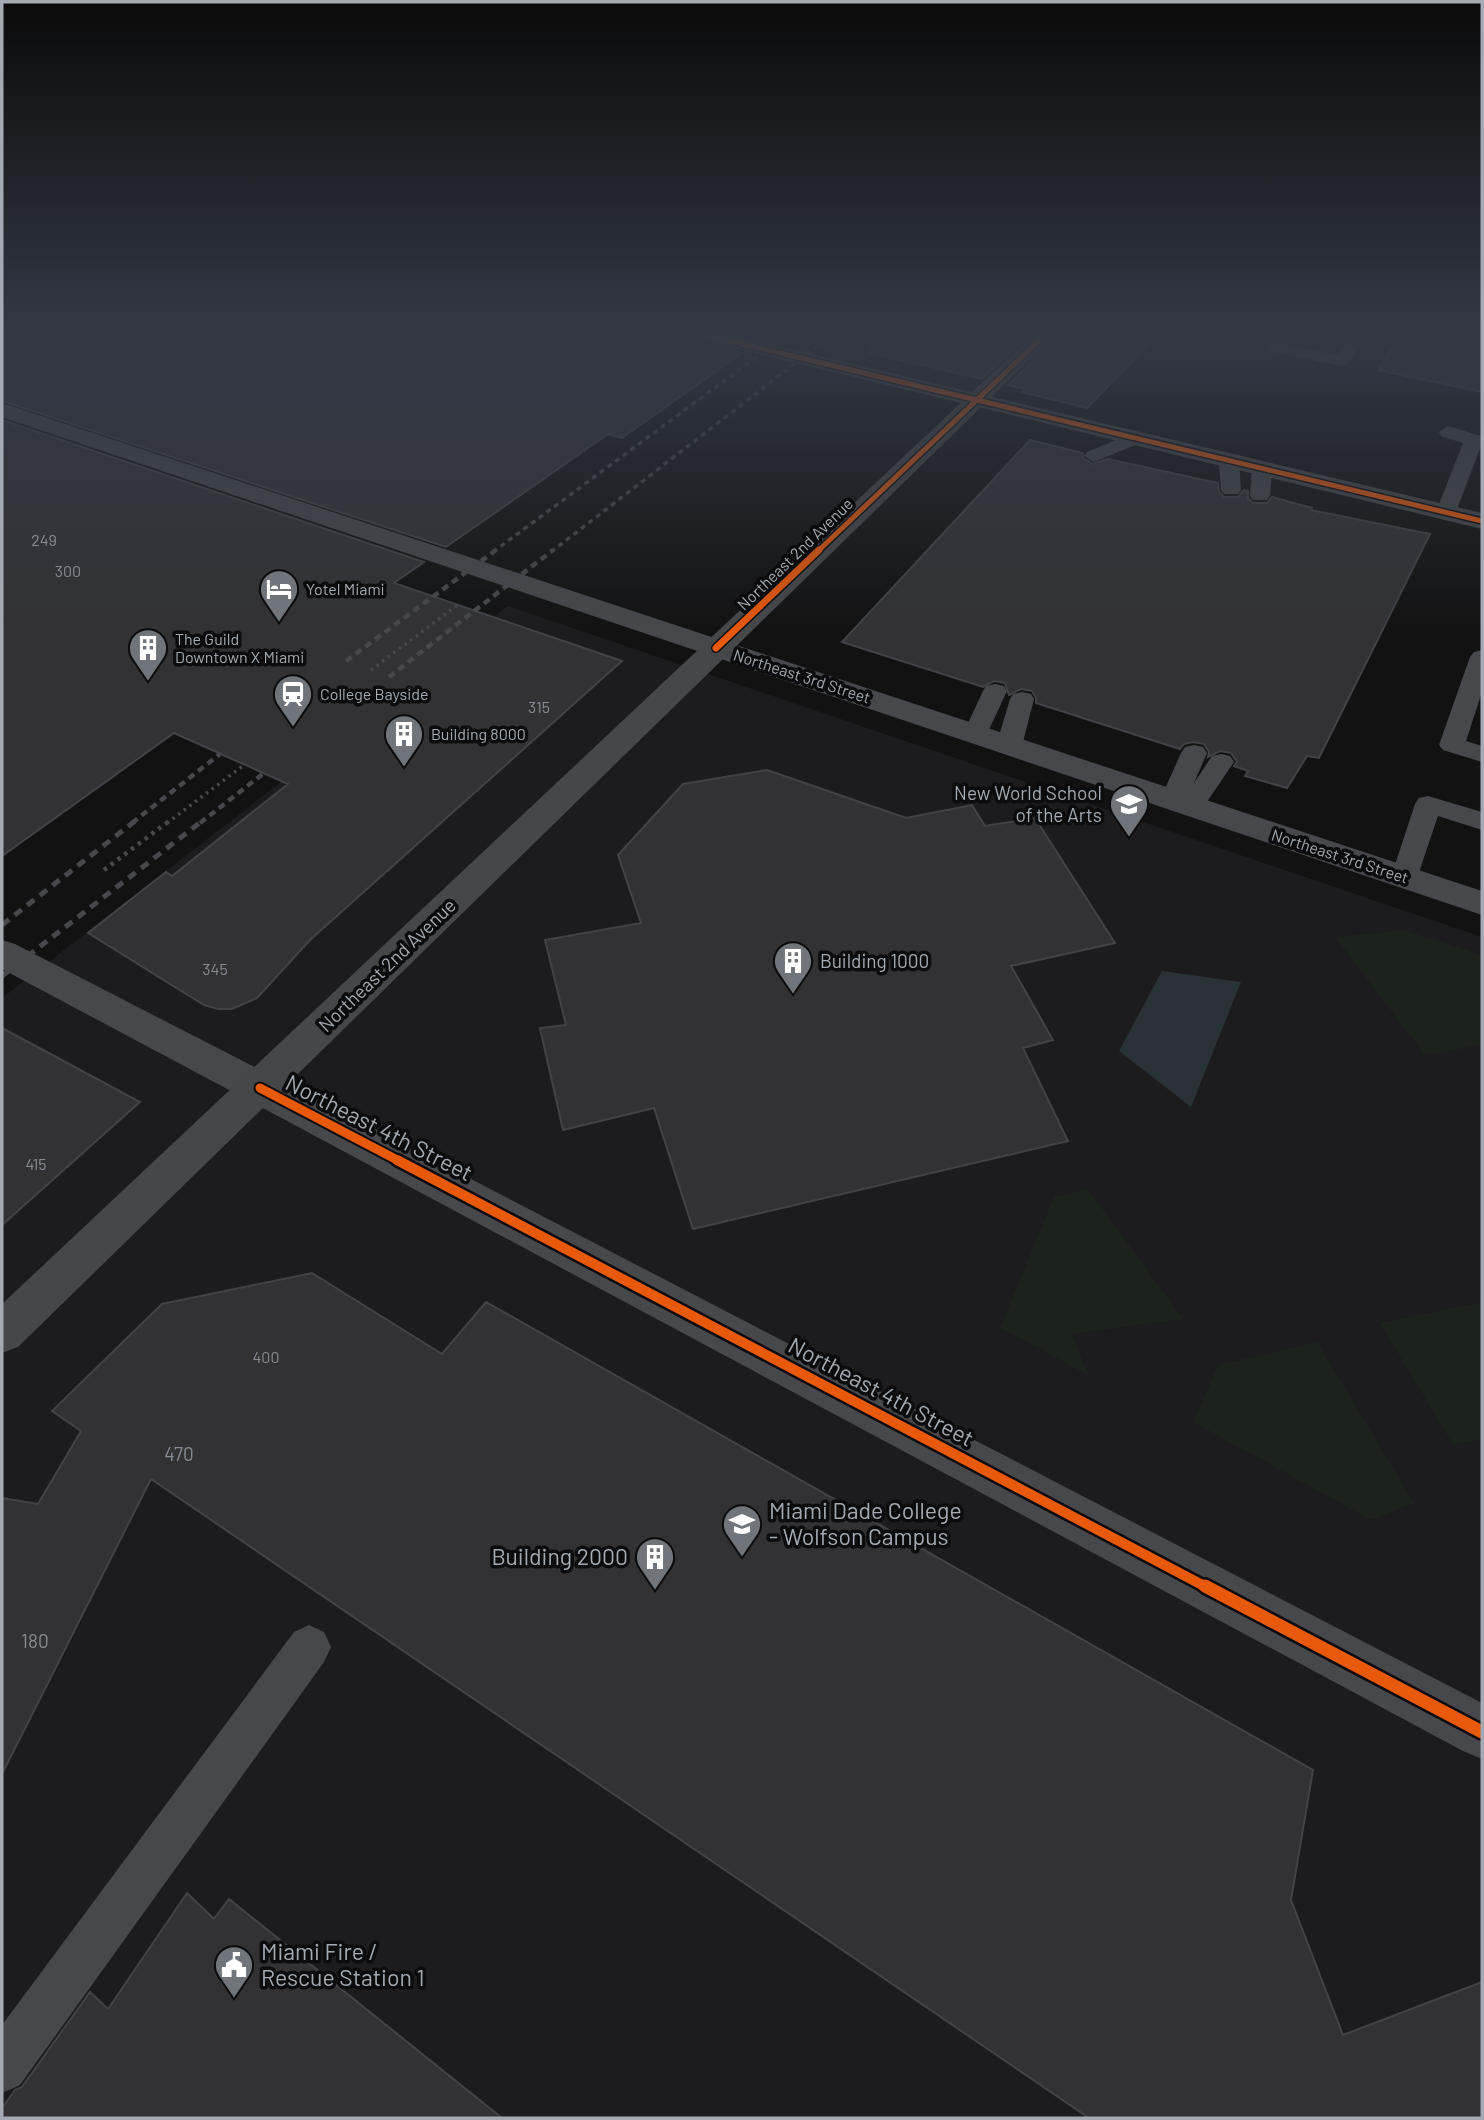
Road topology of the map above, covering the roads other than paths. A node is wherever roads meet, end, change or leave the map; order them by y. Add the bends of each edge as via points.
1 (74, 434) edge
2 (940, 434) edge
3 (1108, 434) edge
4 (1118, 434) edge
5 (1454, 434) edge
6 (1135, 438) junction
7 (1229, 461) junction
8 (1262, 469) junction
9 (1231, 489) dead end
10 (1260, 496) dead end
11 (1446, 512) junction
12 (1482, 521) edge
13 (716, 648) junction
14 (1482, 657) edge
15 (995, 691) dead end
16 (1022, 699) dead end
17 (975, 734) junction
18 (1009, 746) junction
19 (1194, 753) dead end
20 (1482, 754) edge
21 (1221, 762) dead end
22 (1182, 803) junction
23 (1482, 821) edge
24 (1405, 877) junction
25 (1482, 903) edge
26 (2, 953) edge
27 (260, 1088) junction
28 (2, 1333) edge
29 (309, 1647) dead end
30 (1482, 1732) edge
31 (2, 2067) edge

1 - 13 street, Northeast 3rd Street
2 - 13 main road, Northeast 2nd Avenue
3 - 6 lane via 1087,451
4 - 6 street
5 - 11 lane via 1474,440
6 - 7 street
7 - 8 street
7 - 9 lane
8 - 10 lane
8 - 11 street
11 - 12 street
13 - 17 street, Northeast 3rd Street
13 - 27 main road, Northeast 2nd Avenue
14 - 20 lane via 1452,745
15 - 17 lane
16 - 18 lane
17 - 18 street, Northeast 3rd Street
18 - 22 street, Northeast 3rd Street
19 - 22 lane
21 - 22 lane
22 - 24 street, Northeast 3rd Street
23 - 24 lane via 1428,804
24 - 25 street, Northeast 3rd Street
26 - 27 street, Northeast 4th Street
27 - 28 main road, Northeast 2nd Avenue
27 - 30 street, Northeast 4th Street
29 - 31 lane

